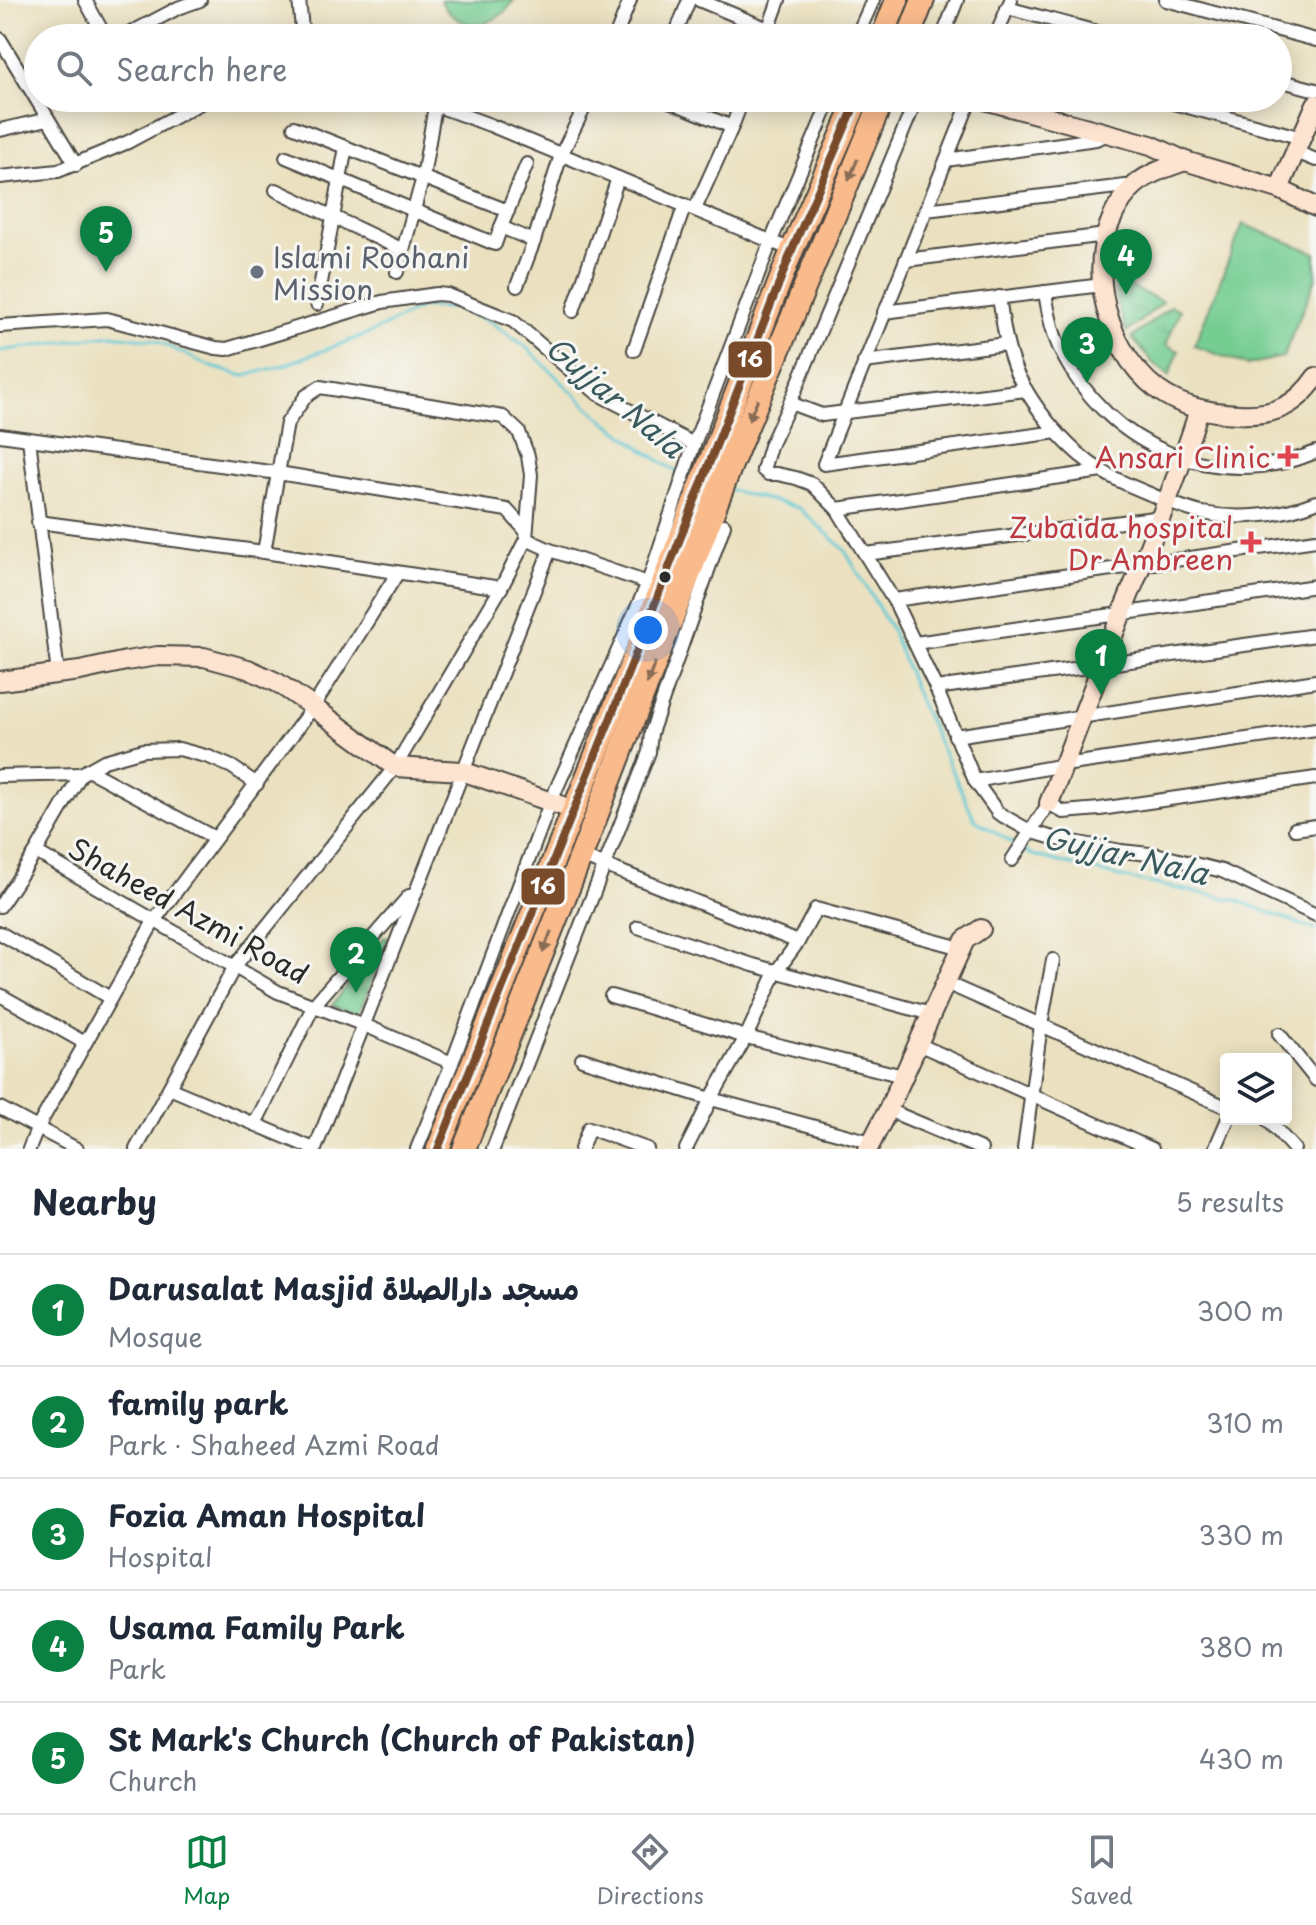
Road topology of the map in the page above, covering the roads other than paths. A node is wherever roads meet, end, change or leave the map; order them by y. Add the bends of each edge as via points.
1 (85, 0) edge
2 (200, 0) edge
3 (299, 0) edge
4 (630, 0) edge
5 (689, 0) edge
6 (699, 0) edge
7 (779, 0) edge
8 (873, 0) edge
9 (897, 0) edge
10 (923, 0) edge
11 (957, 0) edge
12 (1166, 0) edge
13 (1009, 4) edge
14 (98, 24) edge
15 (148, 24) edge
16 (302, 24) edge
17 (621, 24) edge
18 (680, 24) edge
19 (747, 24) edge
20 (771, 24) edge
21 (862, 24) edge
22 (888, 24) edge
23 (914, 24) edge
24 (948, 24) edge
25 (1001, 24) edge
26 (1074, 24) edge
27 (1256, 24) edge
28 (1292, 34) edge
29 (0, 39) edge
30 (1316, 40) edge
31 (15, 65) junction
32 (0, 69) edge
33 (24, 74) edge
34 (1292, 88) edge
35 (1316, 102) edge
36 (45, 112) edge
37 (184, 112) edge
38 (434, 112) edge
39 (452, 112) edge
40 (582, 112) edge
41 (696, 112) edge
42 (738, 112) edge
43 (825, 112) edge
44 (852, 112) edge
45 (876, 112) edge
46 (911, 112) edge
47 (968, 112) edge
48 (1026, 112) edge
49 (1198, 112) edge
50 (48, 119) junction
51 (294, 127) dead end
52 (732, 127) junction
53 (0, 130) edge
54 (1109, 134) junction
55 (1299, 145) junction
56 (346, 147) junction
57 (561, 155) junction
58 (286, 157) dead end
59 (946, 160) junction
60 (1316, 160) edge
61 (1185, 161) junction
62 (527, 164) dead end
63 (76, 165) junction
64 (0, 177) edge
65 (423, 177) junction
66 (618, 178) junction
67 (340, 179) junction
68 (1133, 187) junction
69 (1279, 189) junction
70 (276, 190) dead end
71 (690, 207) junction
72 (1316, 207) edge
73 (414, 210) junction
74 (926, 210) junction
75 (508, 211) junction
76 (332, 217) junction
77 (501, 227) junction
78 (1106, 235) junction
79 (534, 241) junction
80 (771, 241) junction
81 (403, 250) junction
82 (792, 250) junction
83 (906, 260) junction
84 (397, 272) dead end
85 (1102, 285) junction
86 (517, 286) dead end
87 (1045, 292) junction
88 (999, 297) junction
89 (317, 304) dead end
90 (573, 311) dead end
91 (884, 312) junction
92 (0, 326) edge
93 (1006, 344) junction
94 (634, 350) dead end
95 (864, 362) junction
96 (1316, 377) edge
97 (1026, 390) junction
98 (790, 403) junction
99 (1199, 410) junction
100 (843, 413) junction
101 (1057, 432) junction
102 (0, 435) edge
103 (29, 439) junction
104 (1316, 452) edge
105 (713, 453) junction
106 (1183, 460) junction
107 (1102, 471) junction
108 (278, 473) junction
109 (1316, 502) edge
110 (837, 509) junction
111 (1165, 509) junction
112 (708, 520) junction
113 (38, 522) junction
114 (526, 535) junction
115 (1316, 540) edge
116 (550, 550) junction
117 (264, 552) junction
118 (865, 554) junction
119 (1142, 566) junction
120 (397, 574) junction
121 (648, 583) junction
122 (1316, 586) edge
123 (501, 588) junction
124 (894, 600) junction
125 (1122, 613) junction
126 (1316, 635) edge
127 (915, 643) junction
128 (1102, 666) junction
129 (58, 674) junction
130 (0, 681) edge
131 (1316, 681) edge
132 (936, 688) junction
133 (313, 707) junction
134 (1083, 716) junction
135 (1316, 729) edge
136 (955, 736) junction
137 (1064, 765) junction
138 (395, 767) junction
139 (462, 771) junction
140 (84, 772) junction
141 (0, 776) edge
142 (1316, 778) edge
143 (975, 781) junction
144 (257, 784) junction
145 (550, 803) junction
146 (1049, 803) junction
147 (574, 810) junction
148 (1316, 826) edge
149 (1295, 829) dead end
150 (1028, 834) junction
151 (215, 838) junction
152 (36, 852) junction
153 (581, 856) junction
154 (1012, 860) dead end
155 (605, 867) junction
156 (416, 888) junction
157 (0, 906) edge
158 (1316, 915) edge
159 (154, 921) junction
160 (638, 927) dead end
161 (981, 929) dead end
162 (0, 933) edge
163 (798, 942) junction
164 (961, 948) junction
165 (1053, 960) dead end
166 (235, 966) junction
167 (776, 972) junction
168 (946, 983) junction
169 (0, 995) edge
170 (611, 996) dead end
171 (110, 998) junction
172 (314, 1005) junction
173 (931, 1014) junction
174 (364, 1025) junction
175 (1041, 1025) junction
176 (1279, 1034) dead end
177 (746, 1037) junction
178 (85, 1043) junction
179 (918, 1044) junction
180 (582, 1059) dead end
181 (452, 1063) junction
182 (903, 1076) junction
183 (1316, 1080) edge
184 (169, 1088) junction
185 (1032, 1096) junction
186 (711, 1099) junction
187 (1220, 1104) edge
188 (0, 1108) edge
189 (888, 1110) junction
190 (255, 1124) junction
191 (1225, 1125) edge
192 (1272, 1125) edge
193 (38, 1127) junction
194 (467, 1144) edge
195 (870, 1145) edge
196 (29, 1149) edge
197 (77, 1149) edge
198 (136, 1149) edge
199 (314, 1149) edge
200 (417, 1149) edge
201 (436, 1149) edge
202 (493, 1149) edge
203 (581, 1149) edge
204 (647, 1149) edge
205 (686, 1149) edge
206 (981, 1149) edge
207 (1024, 1149) edge
208 (1152, 1149) edge
209 (1215, 1149) edge
210 (1294, 1149) edge

1 - 14 street
2 - 15 street
3 - 16 street
4 - 17 street
5 - 18 street
6 - 19 street
7 - 20 street
8 - 21 street
9 - 22 highway
10 - 23 highway
11 - 24 street
12 - 27 street
13 - 25 street
13 - 26 street
28 - 30 street
29 - 31 street
31 - 32 street
31 - 33 street
34 - 35 street
35 - 55 street
36 - 50 street
37 - 63 street
38 - 65 street
39 - 57 street
40 - 57 street
41 - 52 street
42 - 52 street
43 - 80 street
44 - 82 highway
45 -> 105 highway
46 - 98 street
47 - 59 street
48 - 54 street
49 - 55 street
50 - 53 street
50 - 63 street
51 - 56 street
52 - 71 street
54 - 59 street
54 - 61 street
55 - 60 street
55 - 69 street
56 - 65 street
56 - 67 street
57 - 66 street
57 - 79 street
58 - 67 street
59 - 74 street
61 - 68 street
61 - 69 street
62 - 75 street
63 - 64 street
65 - 73 street
65 - 75 street
66 - 71 street
66 - 90 street
67 - 73 street
67 - 76 street
68 - 74 street
68 - 78 street
69 - 72 street
70 - 76 street
71 - 80 street
71 - 94 street
73 - 77 street via 495,244
73 - 81 street
74 - 83 street
75 - 77 street
76 - 81 street
76 - 89 street
77 - 79 street
78 - 83 street
78 - 85 street
79 - 86 street
80 - 82 street
80 - 105 street
81 - 84 street
82 - 105 highway
83 - 91 street
85 - 87 street
85 - 99 street via 1106,310 1126,355 1160,391
87 - 88 street
87 - 106 street via 1059,349 1100,408 1152,446
88 - 91 street
88 - 93 street
91 - 95 street
92 - 105 street via 107,319 227,349 382,302 448,295 513,321 598,394
93 - 95 street
93 - 97 street
95 - 100 street
96 - 99 street via 1287,406 1259,415
97 - 100 street
97 - 101 street
98 - 100 street via 822,415
98 - 110 street via 763,470 812,484
99 - 106 street
100 - 101 street via 824,464
101 - 107 street
102 - 103 street
103 - 108 street
103 - 113 street
104 - 106 street via 1257,467
105 - 112 highway
105 - 121 street
106 - 111 street
107 - 110 street
107 - 111 street
108 - 114 street via 507,510
108 - 114 street via 287,423 306,396 320,387 503,417 519,432 528,456
108 - 117 street
109 - 111 street via 1243,516
110 - 118 street
111 - 118 street
111 - 119 street
112 - 147 highway
112 -> 153 highway
112 - 155 street via 649,752
113 - 117 street
113 - 129 street
114 - 116 street
114 - 123 street
115 - 119 street
116 - 121 street
116 - 139 street
117 - 120 street
118 - 124 street
119 - 124 street
119 - 125 street
120 - 123 street
120 - 133 street
121 - 145 street
122 - 125 street
123 - 138 street
124 - 127 street
125 - 127 street
125 - 128 street
126 - 128 street
127 - 132 street
128 - 132 street
128 - 134 street
129 - 130 street
129 - 133 street via 158,656 204,657 248,669
131 - 134 street
132 - 136 street
133 - 138 street
133 - 144 street
134 - 136 street
134 - 137 street
135 - 137 street
136 - 143 street
137 - 143 street
137 - 146 street
138 - 139 street
138 - 166 street
139 - 145 street
139 - 156 street
140 - 141 street
140 - 144 street via 143,750 179,749 232,767
140 - 151 street
140 - 152 street
142 - 146 street via 1100,809 1063,812
143 - 150 street via 998,813
144 - 151 street
145 - 147 street
145 - 181 street
146 - 150 street
147 - 201 highway
148 - 149 street
150 - 154 street
150 - 158 street via 1197,863
151 - 159 street
152 - 157 street
152 - 159 street, Shaheed Azmi Road
153 - 155 street
153 -> 194 highway
155 - 163 street
155 - 202 street
156 - 172 street
156 - 174 street
159 - 166 street, Shaheed Azmi Road
159 - 171 street
160 - 167 street
161 - 164 street
162 - 171 street
163 - 164 street via 816,909
163 - 167 street
164 - 168 street
165 - 175 street
166 - 172 street, Shaheed Azmi Road via 278,992
166 - 184 street
167 - 173 street
167 - 177 street
168 - 173 street
168 - 175 street
169 - 178 street
170 - 177 street
171 - 178 street
172 - 174 street, Shaheed Azmi Road
172 - 190 street
173 - 179 street
174 - 181 street, Shaheed Azmi Road
174 - 199 street
175 - 185 street
175 - 187 street
176 - 183 street
177 - 182 street
177 - 186 street
178 - 193 street
179 - 182 street
179 - 185 street
180 - 186 street
181 - 200 street
182 - 189 street
184 - 190 street
184 - 198 street
185 - 207 street
185 - 208 street
186 - 195 street
186 - 205 street
188 - 193 street
189 - 195 street
189 - 206 street
190 - 199 street
191 - 209 street
192 - 210 street
193 - 196 street
193 - 197 street
203 - 204 street via 589,1128

